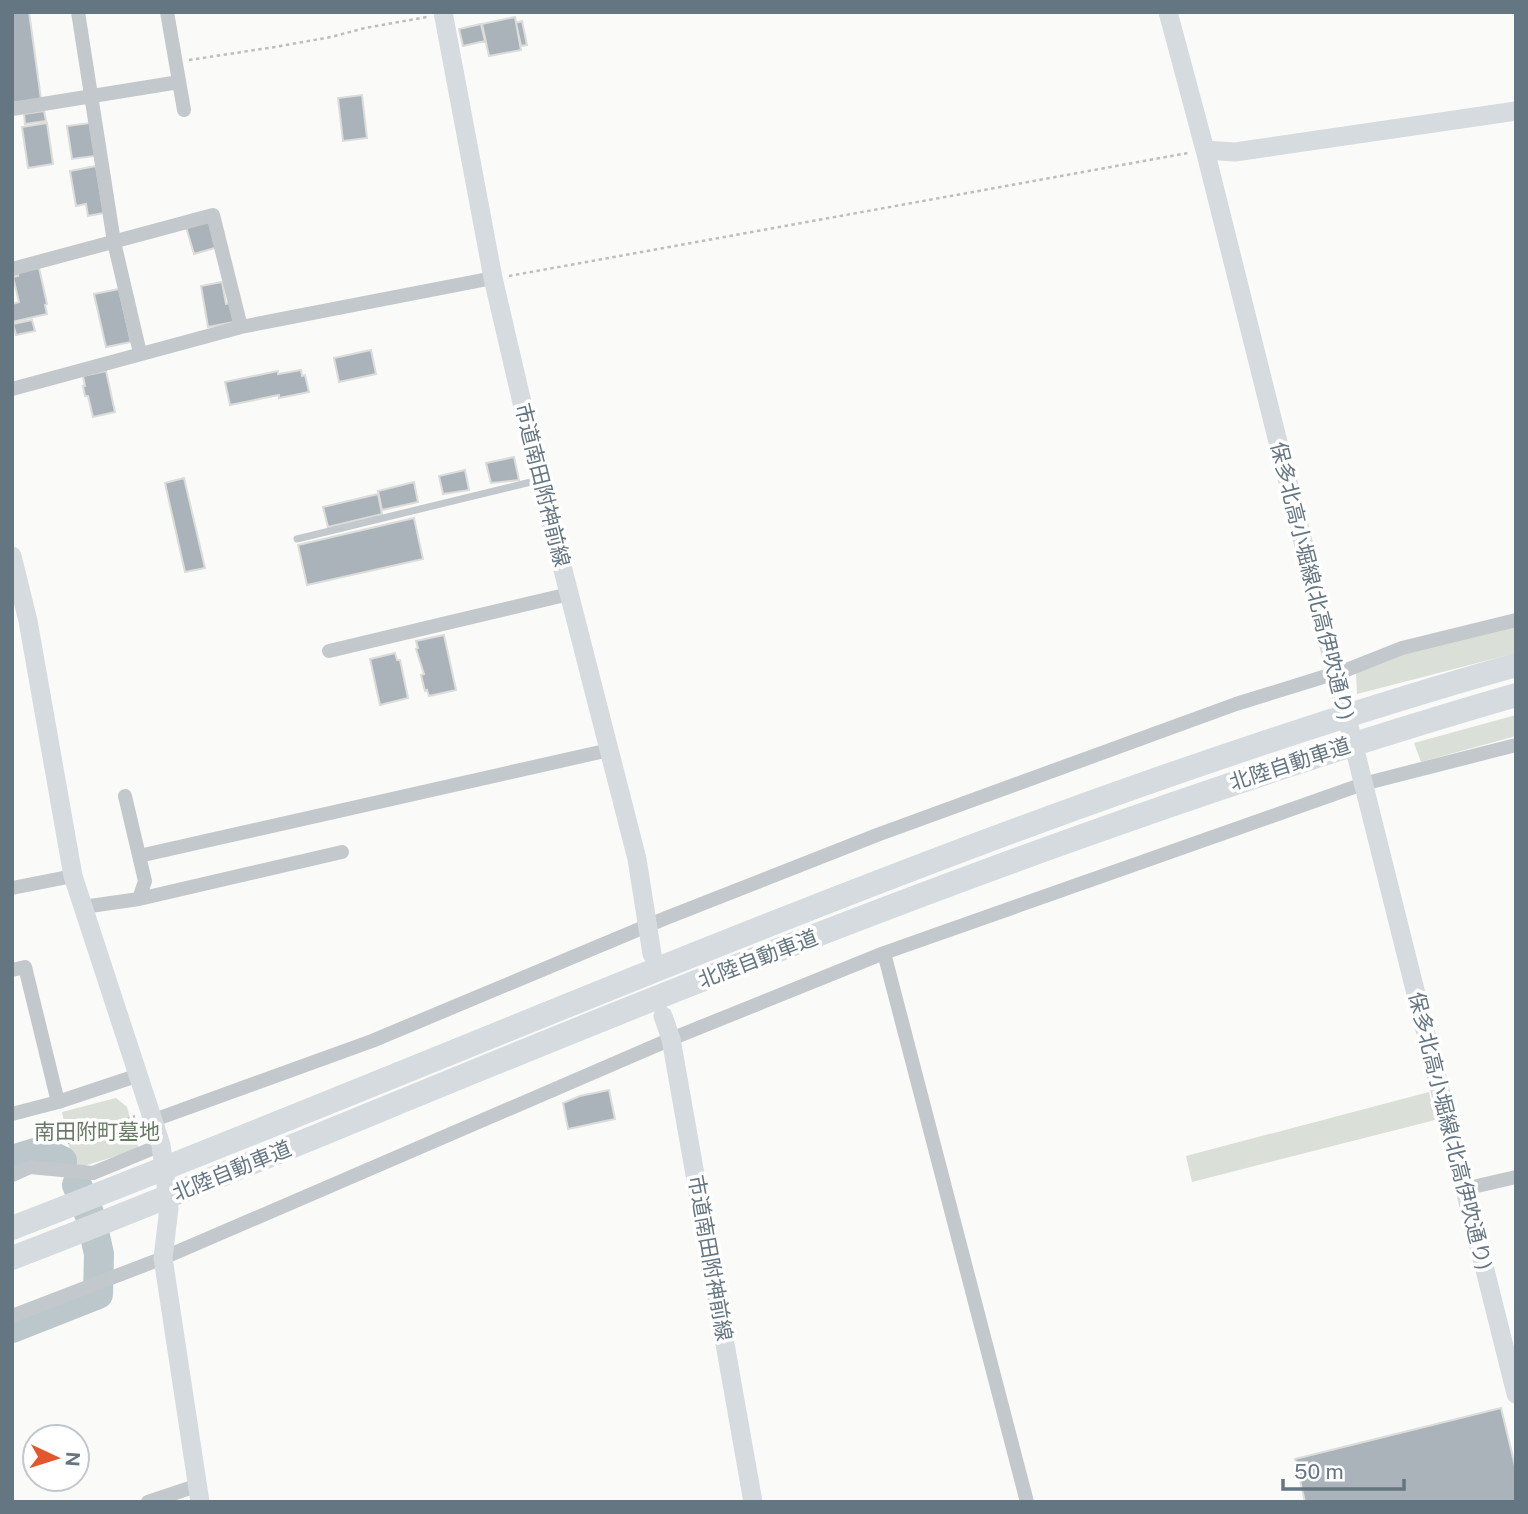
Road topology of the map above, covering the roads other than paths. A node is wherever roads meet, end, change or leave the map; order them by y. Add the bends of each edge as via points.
1 (78, 12) edge
2 (167, 12) edge
3 (1168, 12) edge
4 (443, 13) edge
5 (179, 82) junction
6 (89, 96) junction
7 (12, 109) edge
8 (184, 110) dead end
9 (1516, 111) edge
10 (1205, 150) junction
11 (114, 242) junction
12 (12, 269) edge
13 (494, 278) junction
14 (241, 327) junction
15 (140, 353) junction
16 (12, 388) edge
17 (540, 480) junction
18 (298, 539) dead end
19 (12, 556) edge
20 (569, 594) junction
21 (1516, 620) edge
22 (20, 623) edge
23 (329, 651) dead end
24 (1516, 665) edge
25 (1335, 673) junction
26 (1516, 695) edge
27 (1516, 745) edge
28 (609, 750) junction
29 (1363, 784) junction
30 (125, 796) dead end
31 (342, 852) dead end
32 (139, 856) junction
33 (73, 876) junction
34 (12, 888) edge
35 (139, 900) junction
36 (83, 907) junction
37 (647, 926) junction
38 (884, 953) junction
39 (652, 954) dead end
40 (12, 970) edge
41 (663, 1016) dead end
42 (671, 1039) junction
43 (139, 1075) junction
44 (58, 1102) junction
45 (12, 1114) edge
46 (153, 1115) junction
47 (161, 1145) junction
48 (12, 1175) edge
49 (1516, 1177) edge
50 (1464, 1189) junction
51 (12, 1228) edge
52 (12, 1258) edge
53 (163, 1258) junction
54 (12, 1316) edge
55 (1516, 1394) edge
56 (198, 1494) edge
57 (148, 1502) edge
58 (753, 1502) edge
59 (1027, 1502) edge

1 - 6 street
2 - 5 street
3 - 10 street, 保多北高小堀線(北高伊吹通り)
4 - 13 street, 市道南田附神前線
5 - 6 street
5 - 8 street
6 - 7 street
6 - 11 street
9 - 10 street via 1235,152
10 - 25 street, 保多北高小堀線(北高伊吹通り)
11 - 12 street
11 - 14 street via 213,215
11 - 15 street
13 - 14 street
13 - 17 street, 市道南田附神前線
14 - 15 street
15 - 16 street
17 - 18 lane
17 - 20 street, 市道南田附神前線
19 - 22 street
20 - 23 street
20 - 28 street, 市道南田附神前線
21 - 25 street via 1402,648
22 - 33 street
24 - 51 highway, 北陸自動車道 via 1294,732 944,856
25 - 29 street, 保多北高小堀線(北高伊吹通り)
25 - 37 street via 1045,773
26 - 52 highway, 北陸自動車道 via 1301,760 964,878
27 - 29 street
28 - 32 street
28 - 37 street, 市道南田附神前線
29 - 38 street
29 - 50 street, 保多北高小堀線(北高伊吹通り)
30 - 32 street
31 - 35 street
32 - 35 street via 145,881
33 - 34 street
33 - 36 street
35 - 36 street
36 - 43 street
37 - 39 street, 市道南田附神前線
37 - 46 street via 372,1041
38 - 42 street
38 - 59 street
40 - 44 street via 24,967
41 - 42 street, 市道南田附神前線
42 - 53 street
42 - 58 street, 市道南田附神前線
43 - 44 street
43 - 46 street
44 - 45 street
46 - 47 street
47 - 48 street via 93,1173 30,1167
47 - 53 street via 169,1209
49 - 50 street
50 - 55 street, 保多北高小堀線(北高伊吹通り)
53 - 54 street
53 - 56 street
56 - 57 street

